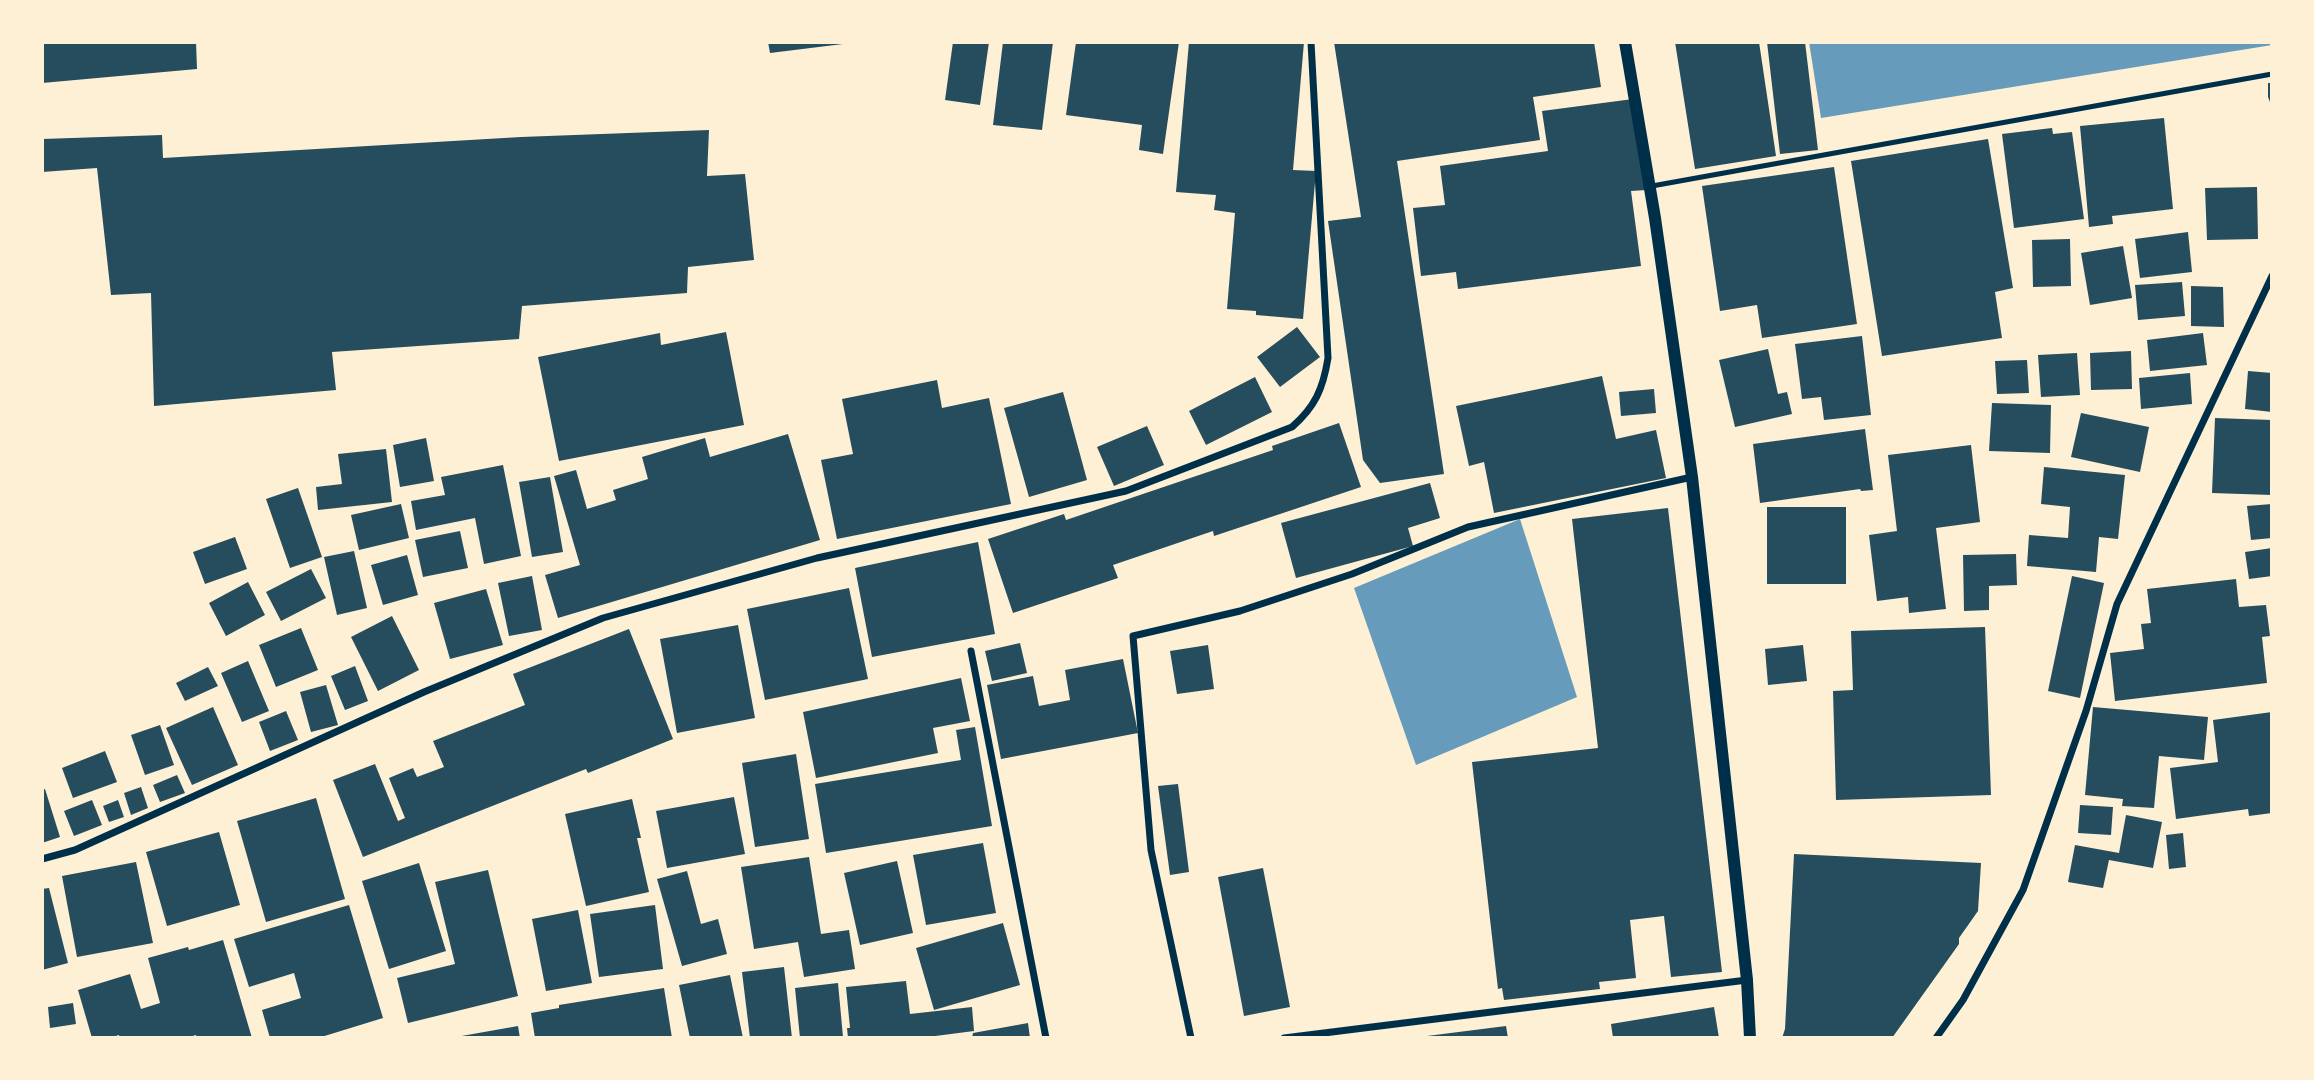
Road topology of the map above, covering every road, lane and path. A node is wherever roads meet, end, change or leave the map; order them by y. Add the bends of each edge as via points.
1 (1311, 42) edge
2 (1625, 42) edge
3 (2272, 74) edge
4 (1650, 186) junction
5 (2272, 276) edge
6 (1692, 477) junction
7 (971, 650) dead end
8 (42, 859) edge
9 (1747, 980) junction
10 (1046, 1038) edge
11 (1191, 1038) edge
12 (1284, 1038) edge
13 (1750, 1038) edge
14 (1936, 1038) edge

1 - 8 street via 1328,358 1324,384 1292,428 1126,491 817,558 603,618 424,692 75,850
2 - 4 street
3 - 4 lane
4 - 6 street
5 - 14 street via 2117,604 2086,711 2023,890
6 - 9 street
6 - 11 street via 1468,527 1352,574 1253,607 1133,636 1151,850
7 - 10 street
9 - 12 street
9 - 13 street

